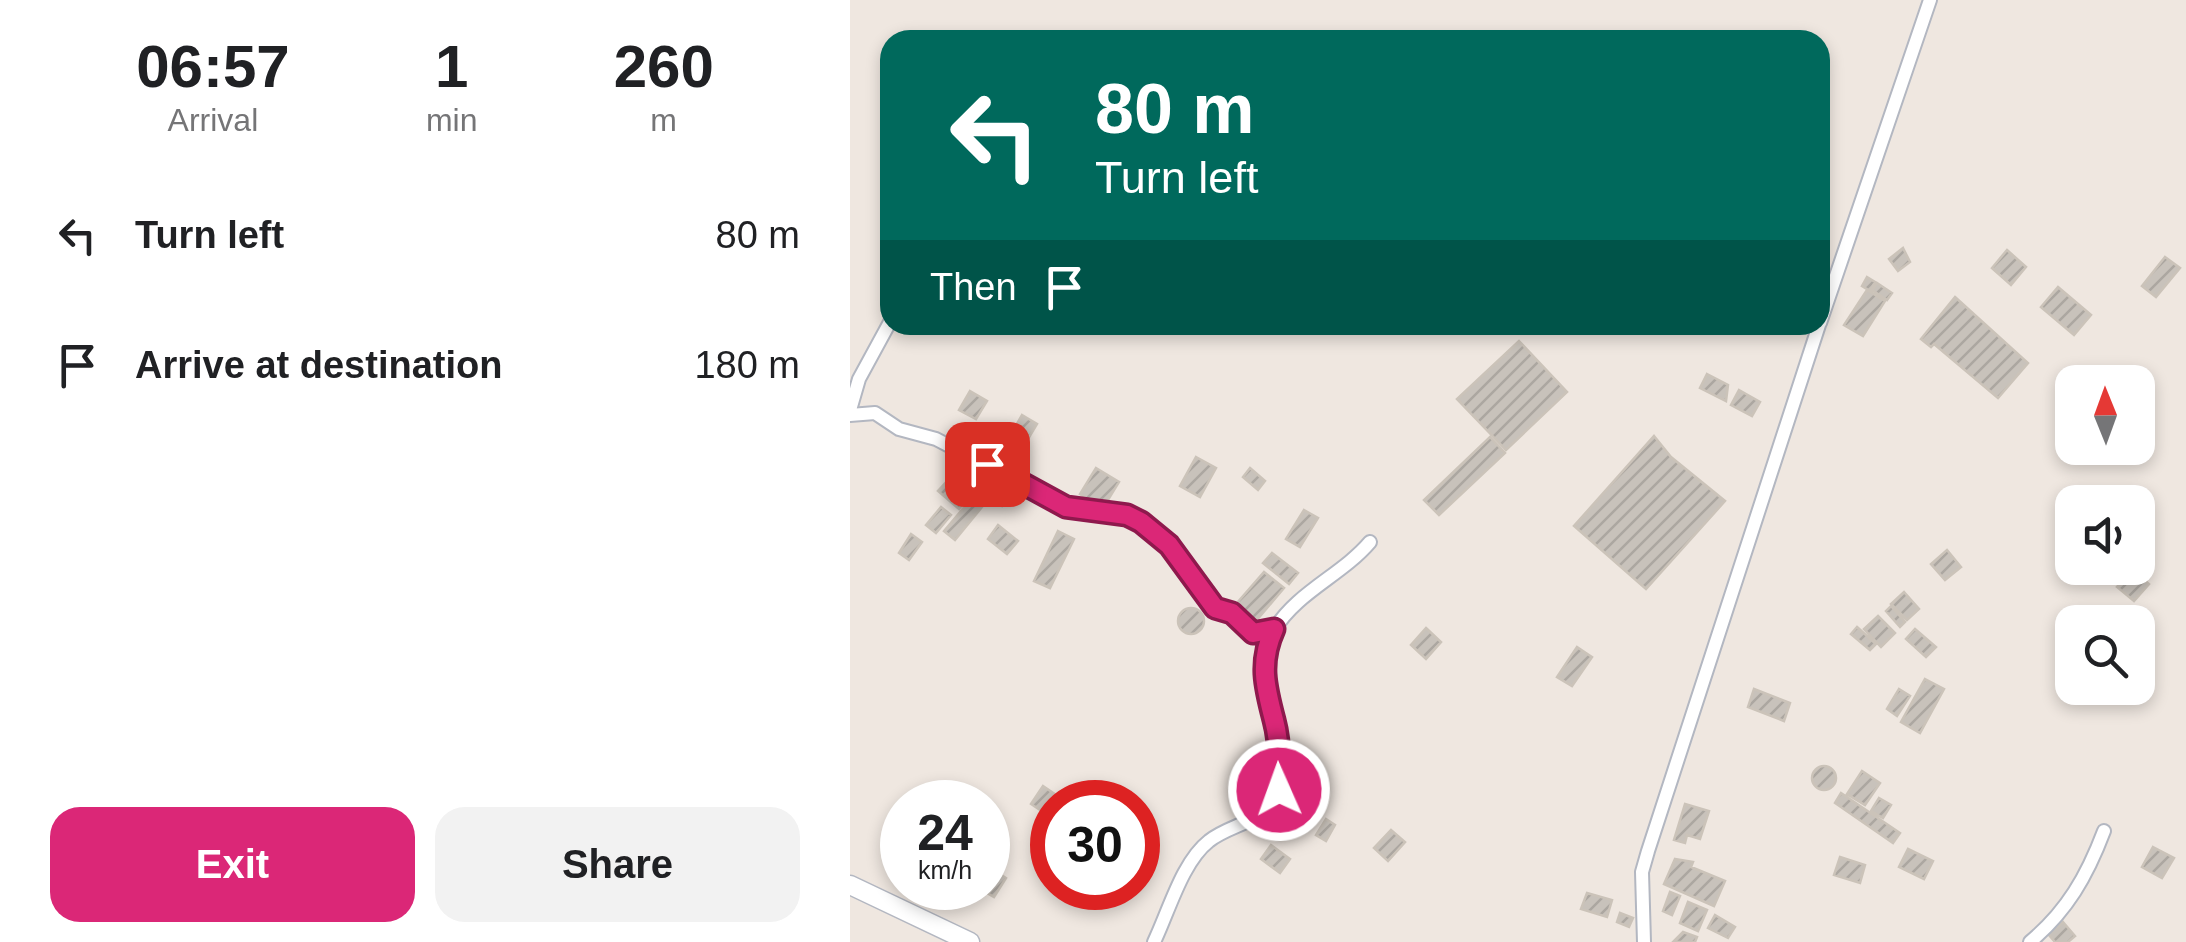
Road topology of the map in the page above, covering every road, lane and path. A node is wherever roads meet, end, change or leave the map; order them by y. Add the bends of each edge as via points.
1 (1930, 0) edge
2 (1830, 295) edge
3 (883, 335) edge
4 (1816, 335) edge
5 (850, 412) edge
6 (1370, 542) dead end
7 (1274, 629) junction
8 (2104, 831) dead end
9 (850, 885) edge
10 (970, 942) edge
11 (1154, 942) edge
12 (1644, 942) edge
13 (2030, 942) edge

1 - 2 street
3 - 5 street
4 - 12 street via 1645,862
5 - 7 street via 875,413 899,429 936,439 1066,507 1141,522 1169,545 1215,608 1232,613 1253,633
6 - 7 street via 1294,604
7 - 11 street via 1263,675 1278,748 1274,804 1202,847
8 - 13 street via 2087,876
9 - 10 main road

